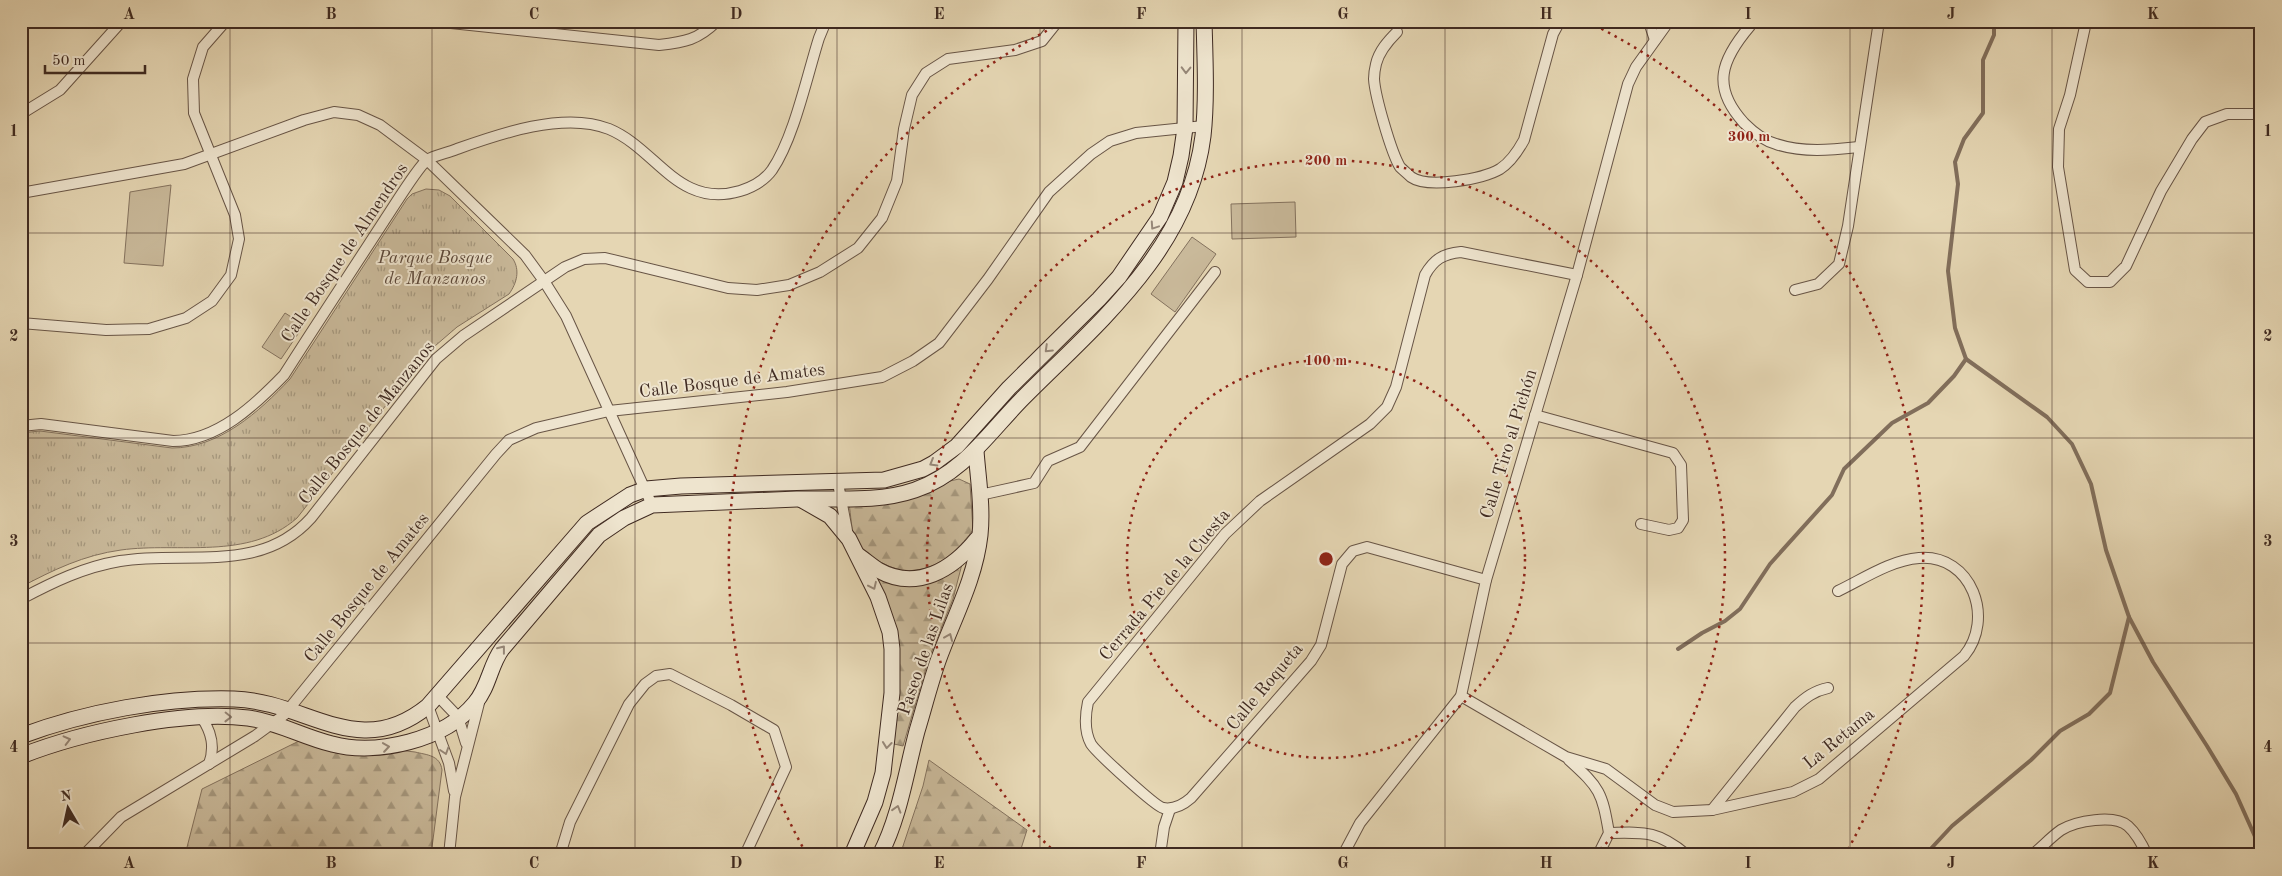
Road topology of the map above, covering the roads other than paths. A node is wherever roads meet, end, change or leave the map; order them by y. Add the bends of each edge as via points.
1 (122, 21) edge
2 (228, 21) edge
3 (432, 21) edge
4 (717, 21) edge
5 (826, 21) edge
6 (1058, 21) edge
7 (1186, 21) edge
8 (1204, 21) edge
9 (1560, 21) edge
10 (1645, 21) edge
11 (1669, 21) edge
12 (1879, 21) edge
13 (2086, 22) edge
14 (1750, 26) dead end
15 (1397, 32) dead end
16 (1655, 40) junction
17 (21, 114) edge
18 (2261, 114) edge
19 (1204, 126) junction
20 (1185, 128) junction
21 (1859, 147) junction
22 (210, 154) junction
23 (427, 160) junction
24 (21, 193) edge
25 (1215, 272) dead end
26 (1577, 276) junction
27 (544, 281) junction
28 (1795, 290) dead end
29 (21, 323) edge
30 (609, 411) junction
31 (1535, 416) junction
32 (21, 426) edge
33 (976, 451) junction
34 (838, 483) junction
35 (646, 489) junction
36 (980, 495) junction
37 (842, 498) junction
38 (799, 499) junction
39 (652, 505) junction
40 (1642, 524) dead end
41 (980, 535) junction
42 (849, 539) junction
43 (858, 556) junction
44 (1486, 580) junction
45 (1838, 592) dead end
46 (21, 599) edge
47 (1828, 688) dead end
48 (480, 696) junction
49 (1461, 696) junction
50 (433, 701) junction
51 (290, 709) junction
52 (458, 717) junction
53 (202, 718) junction
54 (273, 724) junction
55 (438, 731) junction
56 (21, 736) edge
57 (466, 754) junction
58 (21, 756) edge
59 (1566, 757) junction
60 (209, 764) junction
61 (454, 797) junction
62 (1170, 809) junction
63 (1712, 810) junction
64 (1609, 833) junction
65 (84, 855) edge
66 (449, 855) edge
67 (560, 855) edge
68 (745, 855) edge
69 (852, 855) edge
70 (880, 855) edge
71 (1160, 855) edge
72 (1343, 855) edge
73 (1598, 855) edge
74 (1688, 855) edge
75 (2032, 855) edge
76 (2147, 855) edge

1 - 17 street via 60,90
2 - 22 street via 203,47 192,79 194,113
3 - 4 street via 659,46 686,42 706,32
5 - 23 street, Calle Bosque de Almendros via 784,150 771,172 754,187 727,195 698,192 676,181 610,129 590,124 562,123 528,128 497,135
6 - 27 street, Calle Bosque de Manzanos via 1042,41 1015,50 948,59 926,73 912,95 897,181 882,218 858,248 820,272 789,285 738,289 606,258 584,259
7 -> 20 street
8 - 19 street
9 - 15 street via 1524,140 1515,156 1501,169 1484,176 1430,184 1413,179 1400,167 1378,99 1374,78 1377,61 1385,44
10 - 16 street
11 - 16 street, Calle Tiro al Pichón
12 - 21 street
13 - 18 street via 2059,129 2058,167 2074,270 2088,282 2110,282 2126,266 2161,191 2205,122 2227,114
14 - 21 street via 1734,45 1724,68 1724,92 1731,108 1750,129 1774,144 1812,152
16 - 26 street, Calle Tiro al Pichón via 1628,84
19 - 20 street, Calle Bosque de Amates
19 - 33 street via 1186,202 1175,226 1150,262 1112,311 1022,399
20 - 30 street, Calle Bosque de Amates via 1136,133 1110,141 1091,154 1049,192 939,343 914,361 882,377 787,392
20 -> 34 street via 1179,169 1171,195 1136,253 1099,299 1009,388 963,439 934,463 910,474 884,480
21 - 28 street via 1839,264 1818,284
22 - 23 street via 334,112 358,115 380,125
22 - 24 street via 158,170
22 - 29 street via 235,215 239,239 231,274 212,301 186,318 149,328 106,330
23 - 27 street via 525,255
23 - 32 street, Calle Bosque de Almendros via 284,375 232,420 209,433 182,441 41,424
25 - 36 street via 1080,447 1048,461 1034,484
26 - 31 street, Calle Tiro al Pichón
26 - 62 street, Cerrada Pie de la Cuesta via 1461,252 1446,254 1432,262 1424,275 1396,387 1387,406 1370,424 1260,501 1225,534 1088,702 1086,728 1092,744 1154,804
27 - 30 street via 566,316
27 - 46 street, Calle Bosque de Manzanos via 463,336 436,359 311,518 287,539 234,556 143,558 101,564 60,578
30 - 35 street
30 - 51 street, Calle Bosque de Amates via 536,428 509,440
31 - 40 street via 1673,453 1681,464 1683,520 1678,528 1669,530
31 - 44 street, Calle Tiro al Pichón
33 - 36 street, Paseo de las Lilas
33 - 37 street via 943,478 915,490 872,499
34 - 35 street
34 - 37 street, Paseo de las Lilas
35 - 39 street
35 - 50 street via 615,503 587,522
36 - 41 street, Paseo de las Lilas
37 - 38 street
37 - 42 street, Paseo de las Lilas
38 - 39 street
38 - 42 street, Paseo de las Lilas via 830,516
48 -> 39 street via 502,649 599,535
41 - 43 street via 953,565 923,577 889,575
70 -> 41 street, Paseo de las Lilas via 906,781 938,661 963,602
42 - 43 street, Paseo de las Lilas
43 -> 69 street, Paseo de las Lilas via 890,632 893,665 883,774 875,802
44 - 49 street, Calle Tiro al Pichón
44 - 62 street, Calle Roqueta via 1367,547 1353,551 1342,564 1321,645 1311,662 1191,798
45 - 63 street, La Retama via 1897,563 1919,558 1939,560 1957,568 1972,586 1978,608 1978,630 1973,645 1964,656 1819,779 1794,792
47 - 63 street via 1807,696 1795,707
48 - 52 street
48 - 57 street
49 - 59 street, La Retama
49 - 72 street, Calle Tiro al Pichón via 1360,823
50 - 51 street via 396,725 371,730 336,727
50 - 52 street
50 - 55 street
51 - 54 street, Calle Bosque de Amates
51 - 56 street via 235,699 150,704 97,714
52 - 55 street
52 - 57 street via 465,733
53 -> 54 street via 234,717
58 -> 53 street via 101,732 153,722
53 - 60 street via 211,734
54 -> 55 street via 332,744 358,748 400,744
54 - 60 street, Calle Bosque de Amates
55 -> 61 street via 449,763
57 - 61 street
59 - 63 street, La Retama via 1606,769 1655,805 1673,812
59 - 64 street via 1594,782 1602,799
60 - 65 street, Calle Bosque de Amates via 121,817
61 - 66 street
62 - 71 street
64 - 73 street
64 - 74 street via 1642,832 1669,840
67 - 68 street via 570,822 629,704 650,680 670,674 774,730 786,767
75 - 76 street via 2062,830 2082,822 2106,819 2127,825

